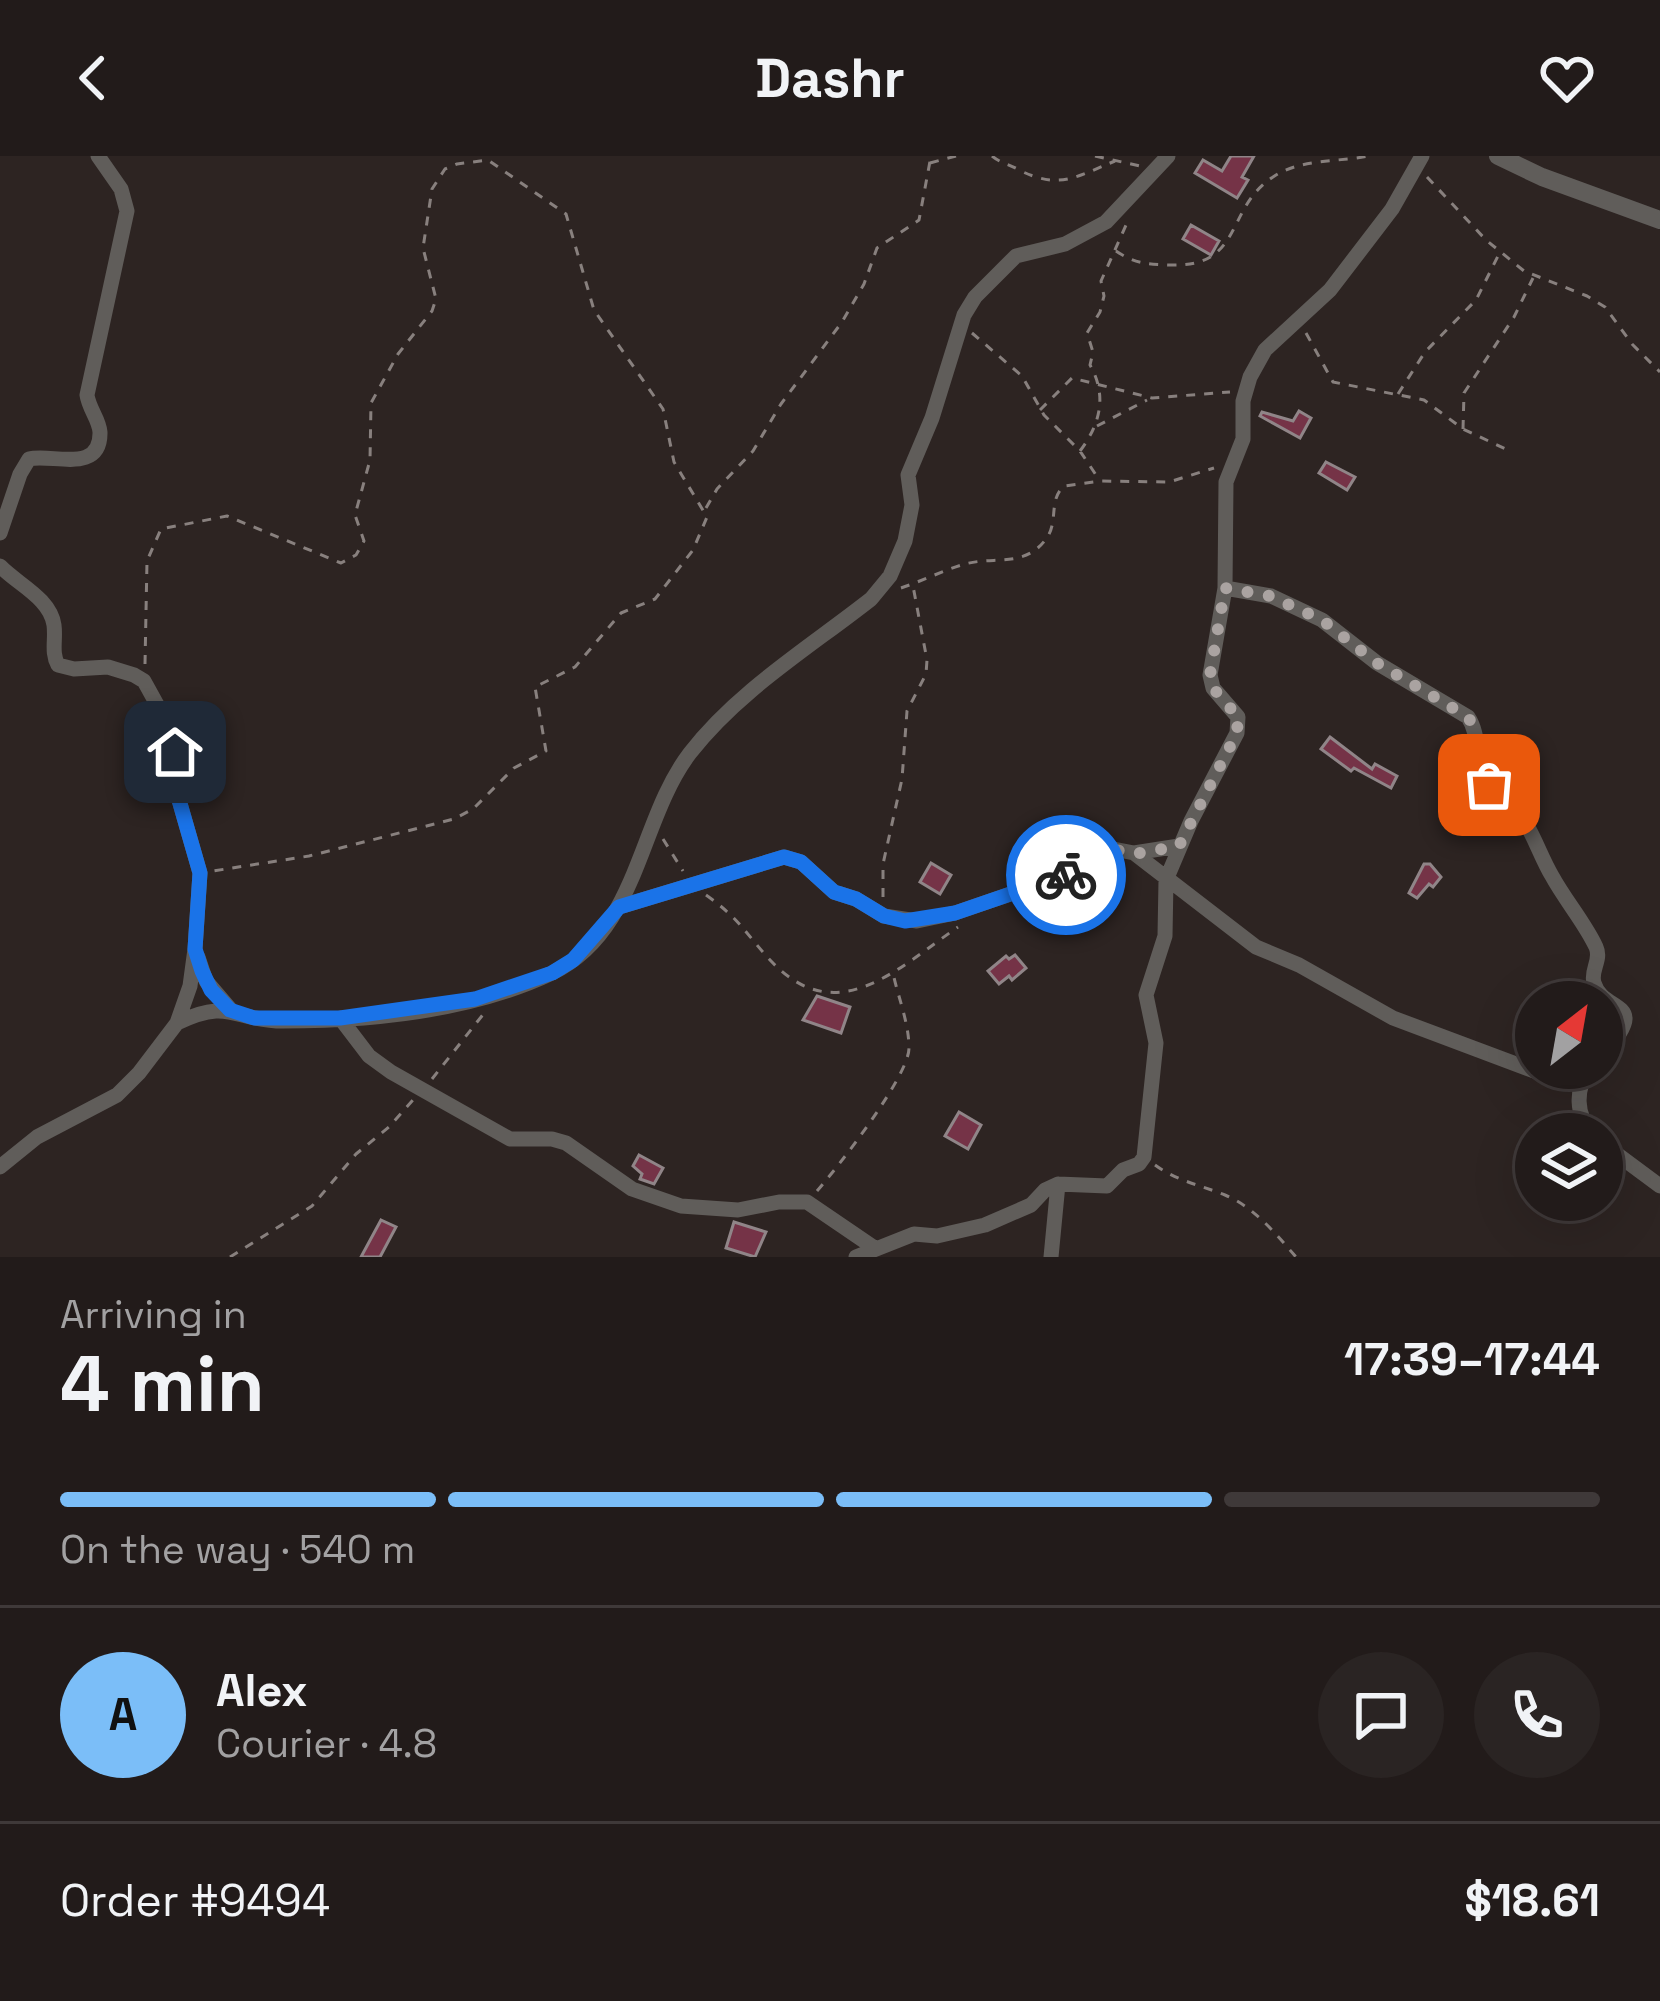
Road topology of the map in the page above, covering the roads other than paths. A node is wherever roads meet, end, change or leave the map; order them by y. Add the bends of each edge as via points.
1 (98, 156) edge
2 (1498, 156) edge
3 (1420, 161) edge
4 (1162, 163) edge
5 (1660, 220) edge
6 (0, 533) edge
7 (0, 566) edge
8 (1225, 588) junction
9 (1179, 846) junction
10 (1134, 854) junction
11 (1166, 880) junction
12 (619, 907) junction
13 (195, 949) junction
14 (1594, 981) edge
15 (230, 1010) junction
16 (340, 1018) junction
17 (177, 1023) junction
18 (1515, 1064) edge
19 (1623, 1159) edge
20 (0, 1167) edge
21 (1058, 1184) junction
22 (1660, 1186) edge
23 (876, 1250) junction
24 (856, 1257) edge
25 (1051, 1257) edge

1 - 6 street via 127,211 87,395 98,443 77,460 29,459
2 - 5 street
3 - 8 street via 1330,290 1265,350 1247,386 1243,439 1226,482
4 - 12 street via 1106,222 1016,256 975,297 908,475 910,520 890,576 700,740 666,790
7 - 13 street via 52,616 58,665 108,667 144,682 171,731 200,873
8 - 9 street via 1210,675 1238,717 1237,733
8 - 14 street via 1270,596 1322,620 1468,717 1481,770 1517,810 1596,947
9 - 10 street
9 - 11 street
10 - 11 street
10 - 12 street via 1098,846 1069,874 917,921 884,916 834,892 793,858
11 - 18 street via 1256,947 1394,1018
11 - 21 street via 1165,936 1146,995 1156,1043 1144,1157 1107,1186
12 - 16 street via 552,973 441,1007
13 - 15 street via 206,981
13 - 17 street
15 - 16 street via 269,1020
15 - 17 street
16 - 23 street via 369,1056 510,1139 566,1143 660,1201 717,1210 807,1202
17 - 20 street via 117,1095 37,1137
19 - 22 street
21 - 23 street via 986,1225 914,1234
21 - 25 street
23 - 24 street

